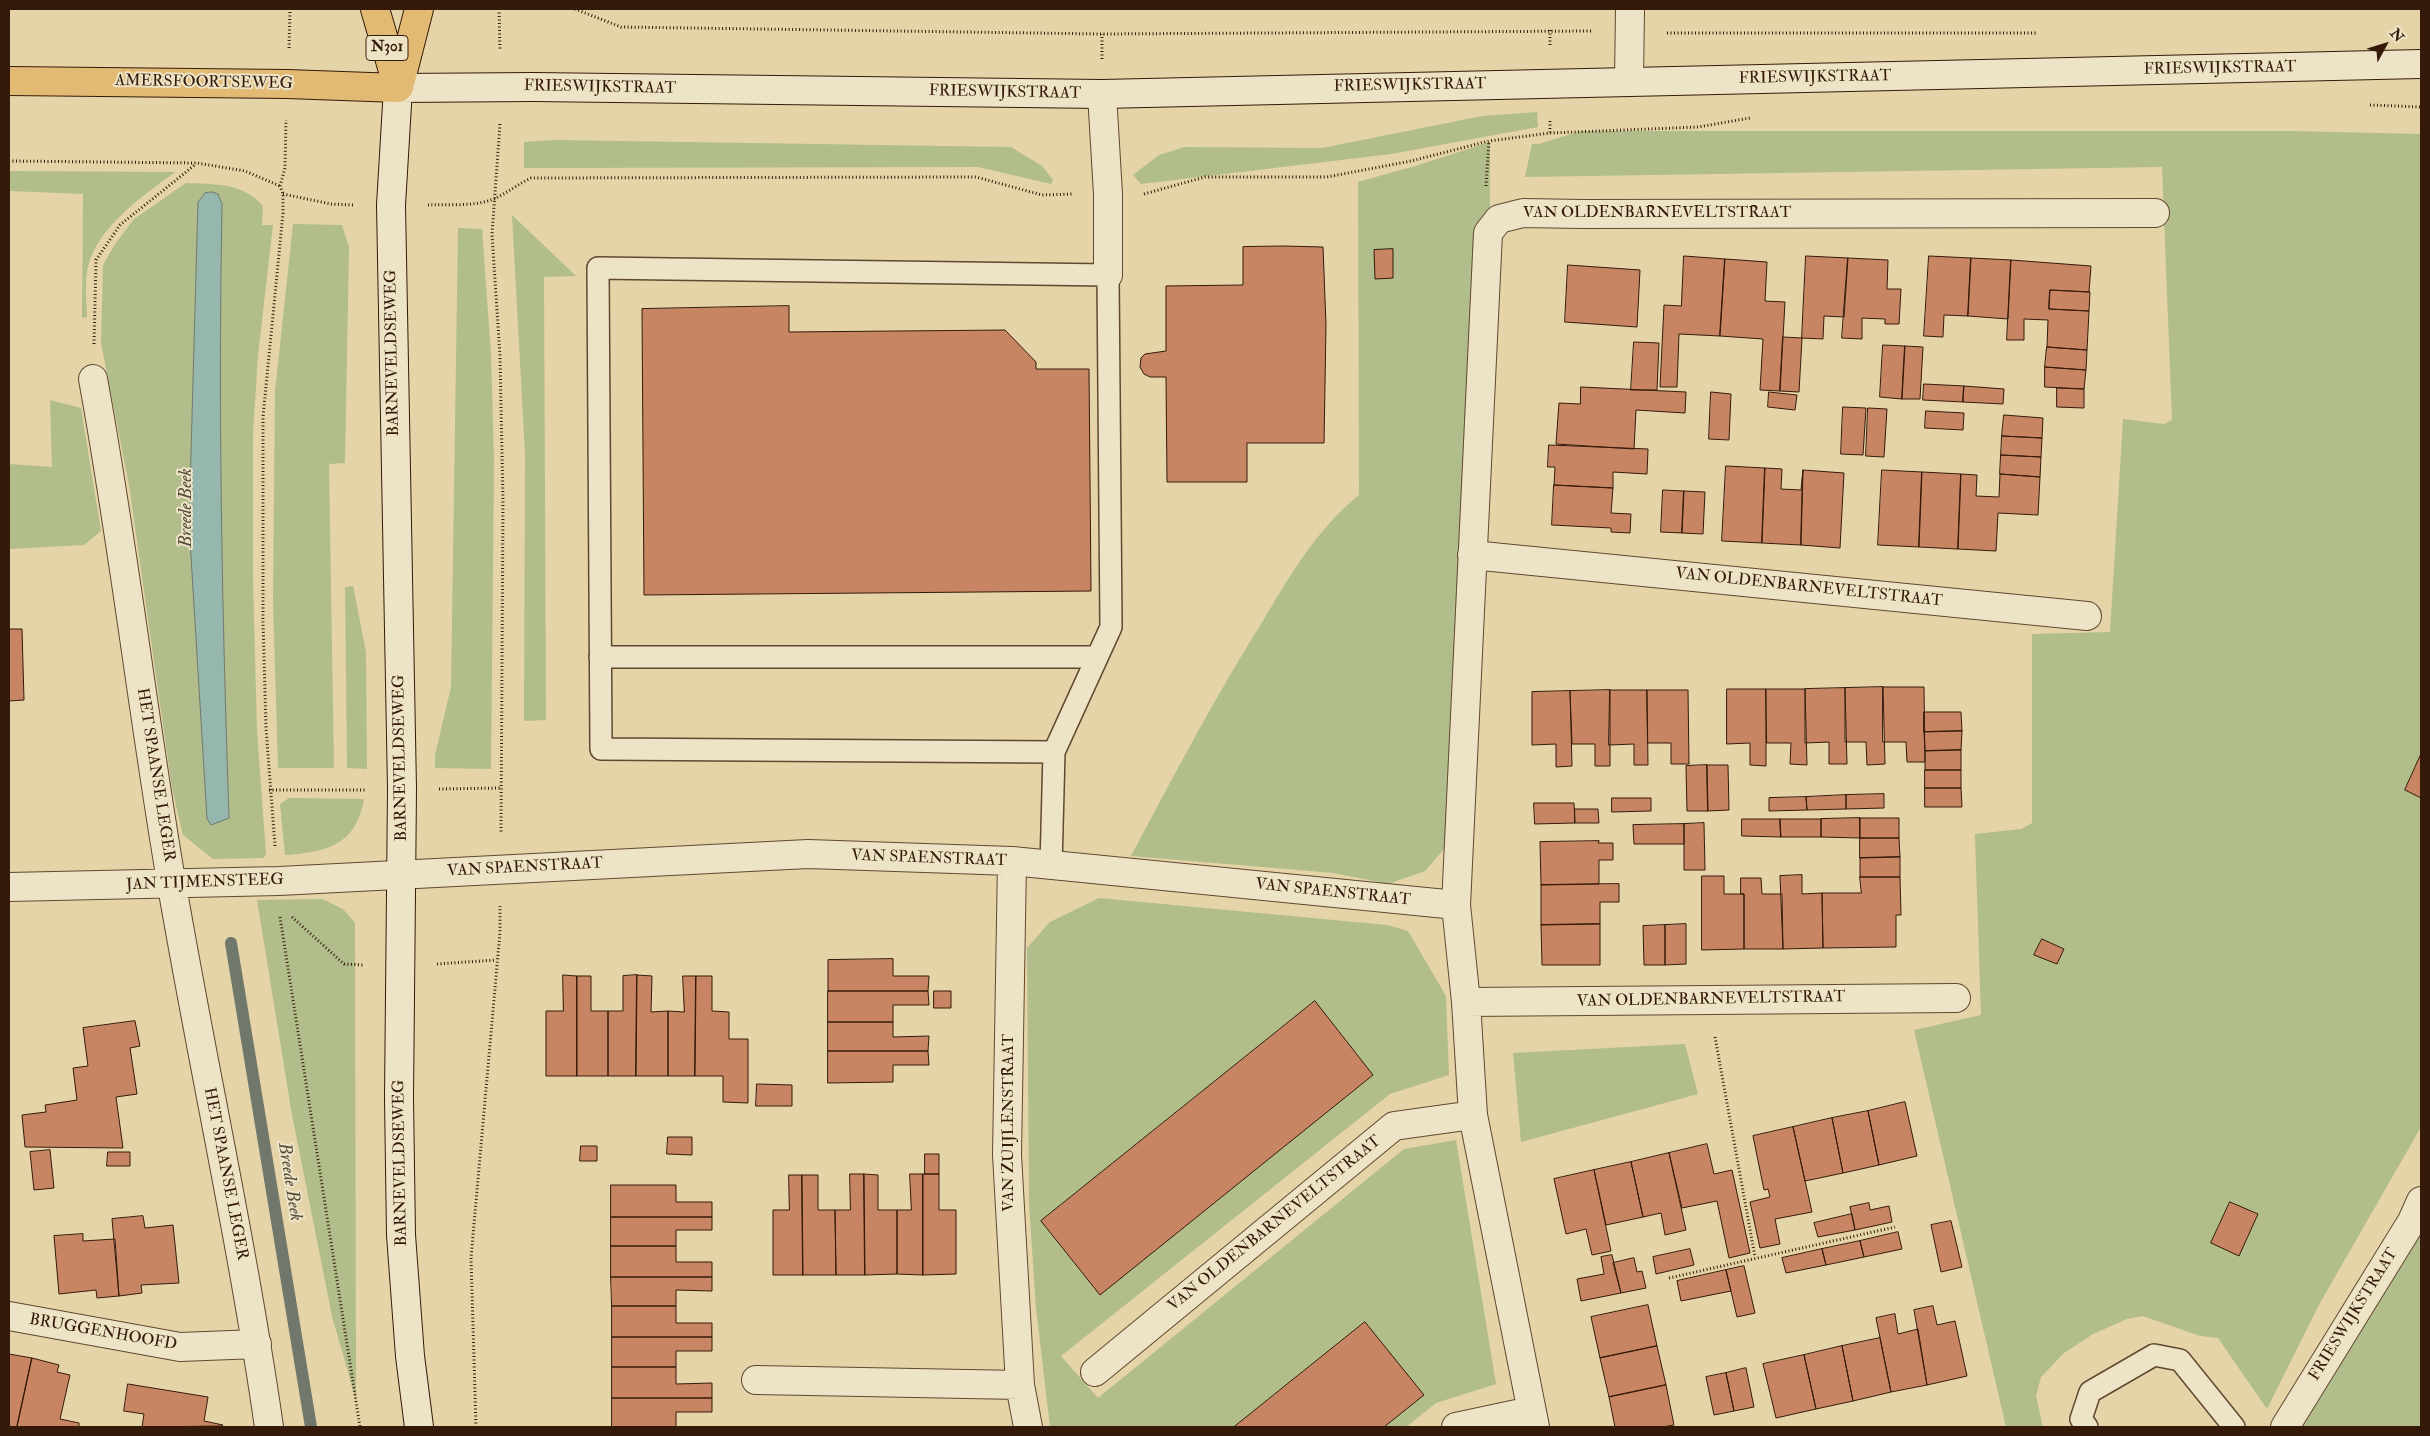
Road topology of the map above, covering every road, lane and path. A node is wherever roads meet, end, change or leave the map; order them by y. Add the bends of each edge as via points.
1 (375, 9) edge
2 (419, 9) edge
3 (575, 9) edge
4 (1630, 20) edge
5 (2044, 33) dead end
6 (2421, 64) edge
7 (9, 81) edge
8 (1630, 81) junction
9 (398, 88) junction
10 (1102, 94) junction
11 (1550, 133) dead end
12 (9, 161) edge
13 (197, 163) junction
14 (1108, 194) junction
15 (2155, 213) dead end
16 (1108, 275) junction
17 (93, 379) joint
18 (1472, 554) junction
19 (2087, 616) dead end
20 (600, 657) junction
21 (1097, 658) junction
22 (1054, 752) junction
23 (1012, 862) junction
24 (1051, 866) junction
25 (500, 869) junction
26 (401, 875) junction
27 (278, 881) junction
28 (172, 885) junction
29 (9, 887) edge
30 (1456, 905) junction
31 (1956, 998) dead end
32 (1708, 999) junction
33 (1466, 1002) junction
34 (1473, 1115) junction
35 (2421, 1202) edge
36 (1894, 1227) dead end
37 (1755, 1257) junction
38 (1669, 1278) dead end
39 (9, 1316) edge
40 (257, 1344) junction
41 (1095, 1372) dead end
42 (756, 1380) dead end
43 (1020, 1385) junction
44 (1533, 1419) edge
45 (269, 1427) edge
46 (360, 1427) edge
47 (419, 1427) edge
48 (476, 1427) edge
49 (1028, 1427) edge
50 (1456, 1427) edge
51 (2087, 1427) edge
52 (2234, 1427) edge
53 (2284, 1427) edge

1 - 9 main road, N301
2 - 9 main road, N301
3 - 4 path via 621,27 1102,34 1550,30
4 - 5 path
4 - 8 street
6 - 8 street, FRIESWIJKSTRAAT
7 - 9 main road, AMERSFOORTSEWEG
8 - 10 street, FRIESWIJKSTRAAT
9 - 10 street, FRIESWIJKSTRAAT
9 - 26 street, BARNEVELDSEWEG / N301 via 391,205
10 - 14 street
11 - 14 path via 1489,141 1411,161 1327,177 1205,177 1142,194
12 - 13 path
13 - 17 path via 120,225 96,260
13 - 27 path via 245,171 280,186 283,194 279,275 264,408 262,505 266,728
14 - 16 street
14 - 25 path via 1042,195 976,177 531,178 495,198 492,234 500,356 503,501
15 - 18 street, VAN OLDENBARNEVELTSTRAAT via 1523,212 1499,219 1488,233
16 - 20 lane via 598,268
16 - 21 lane via 1111,627
17 - 28 street, HET SPAANSE LEGER
18 - 19 street, VAN OLDENBARNEVELTSTRAAT
18 - 30 street, VAN OLDENBARNEVELTSTRAAT
20 - 21 lane
20 - 22 lane via 601,750
21 - 22 lane
22 - 24 lane
23 - 24 street, VAN SPAENSTRAAT
23 - 25 street, VAN SPAENSTRAAT via 808,854
23 - 43 street, VAN ZUIJLENSTRAAT via 1007,1156
24 - 30 street, VAN SPAENSTRAAT
25 - 26 street, VAN SPAENSTRAAT
25 - 48 path via 500,932 471,1258
26 - 27 street, JAN TIJMENSTEEG
26 - 47 street, BARNEVELDSEWEG / N301 via 401,1235
27 - 28 street, JAN TIJMENSTEEG
27 - 46 path via 282,933
28 - 29 street, JAN TIJMENSTEEG
28 - 40 street, HET SPAANSE LEGER
30 - 33 street, VAN OLDENBARNEVELTSTRAAT
31 - 32 street, VAN OLDENBARNEVELTSTRAAT
32 - 33 street, VAN OLDENBARNEVELTSTRAAT
32 - 37 path
33 - 34 street, VAN OLDENBARNEVELTSTRAAT
34 - 41 street, VAN OLDENBARNEVELTSTRAAT via 1394,1126
34 - 44 street, VAN OLDENBARNEVELTSTRAAT
35 - 53 street, FRIESWIJKSTRAAT
36 - 37 path
37 - 38 path
39 - 40 street, BRUGGENHOOFD via 180,1347
40 - 45 street, HET SPAANSE LEGER
42 - 43 street
43 - 49 street, VAN ZUIJLENSTRAAT
44 - 50 street, VAN OLDENBARNEVELTSTRAAT
51 - 52 lane via 2082,1419 2090,1392 2154,1355 2180,1360

